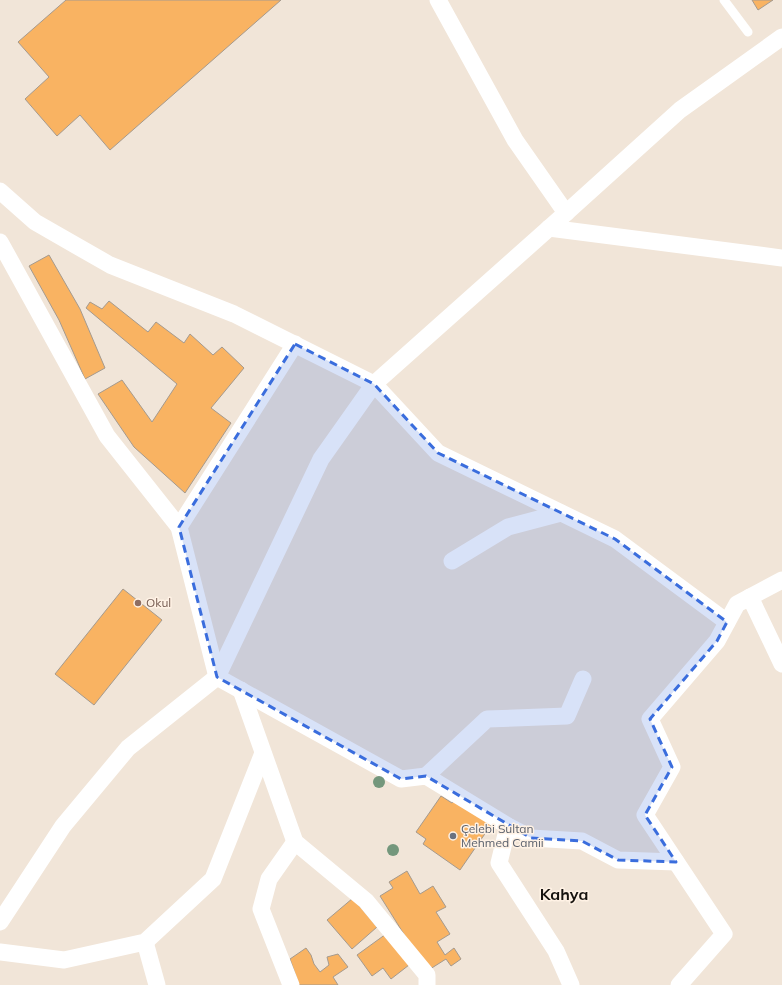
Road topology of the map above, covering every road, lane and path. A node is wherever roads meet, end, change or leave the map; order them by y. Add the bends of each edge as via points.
1 (438, 0) edge
2 (724, 0) edge
3 (748, 32) dead end
4 (782, 37) edge
5 (0, 191) edge
6 (566, 213) junction
7 (549, 228) junction
8 (0, 242) edge
9 (782, 258) edge
10 (295, 344) junction
11 (374, 384) junction
12 (561, 513) junction
13 (179, 527) junction
14 (452, 561) dead end
15 (782, 580) edge
16 (750, 597) junction
17 (727, 622) junction
18 (782, 664) edge
19 (217, 677) junction
20 (582, 679) dead end
21 (241, 690) junction
22 (263, 753) junction
23 (426, 776) junction
24 (508, 826) junction
25 (295, 842) junction
26 (676, 862) junction
27 (0, 922) edge
28 (144, 942) junction
29 (0, 952) edge
30 (158, 985) edge
31 (291, 985) edge
32 (427, 985) edge
33 (571, 985) edge
34 (679, 985) edge

1 - 6 street via 515,140
2 - 3 lane
4 - 6 street via 680,110
5 - 10 street via 35,222 110,265 234,314
6 - 7 street
7 - 9 street
7 - 11 street
8 - 13 street via 107,436
10 - 11 street
10 - 13 street
11 - 12 street via 438,453
11 - 19 street via 321,459
12 - 14 street via 508,527
12 - 17 street via 615,539
13 - 19 street
15 - 16 street
16 - 17 street via 737,604
16 - 18 street
17 - 26 street via 717,641 650,719 672,767 645,815
19 - 21 street
19 - 27 street via 128,748 63,826
20 - 23 street via 567,716 487,719
21 - 22 street
21 - 23 street via 401,779
22 - 25 street
22 - 28 street via 213,879
23 - 24 street
24 - 26 street via 532,838 582,841 618,860
24 - 33 street via 499,863 556,950
25 - 31 street via 269,879 261,909
25 - 32 street via 366,901 427,975
26 - 34 street via 724,934
28 - 29 street via 64,960
28 - 30 street

